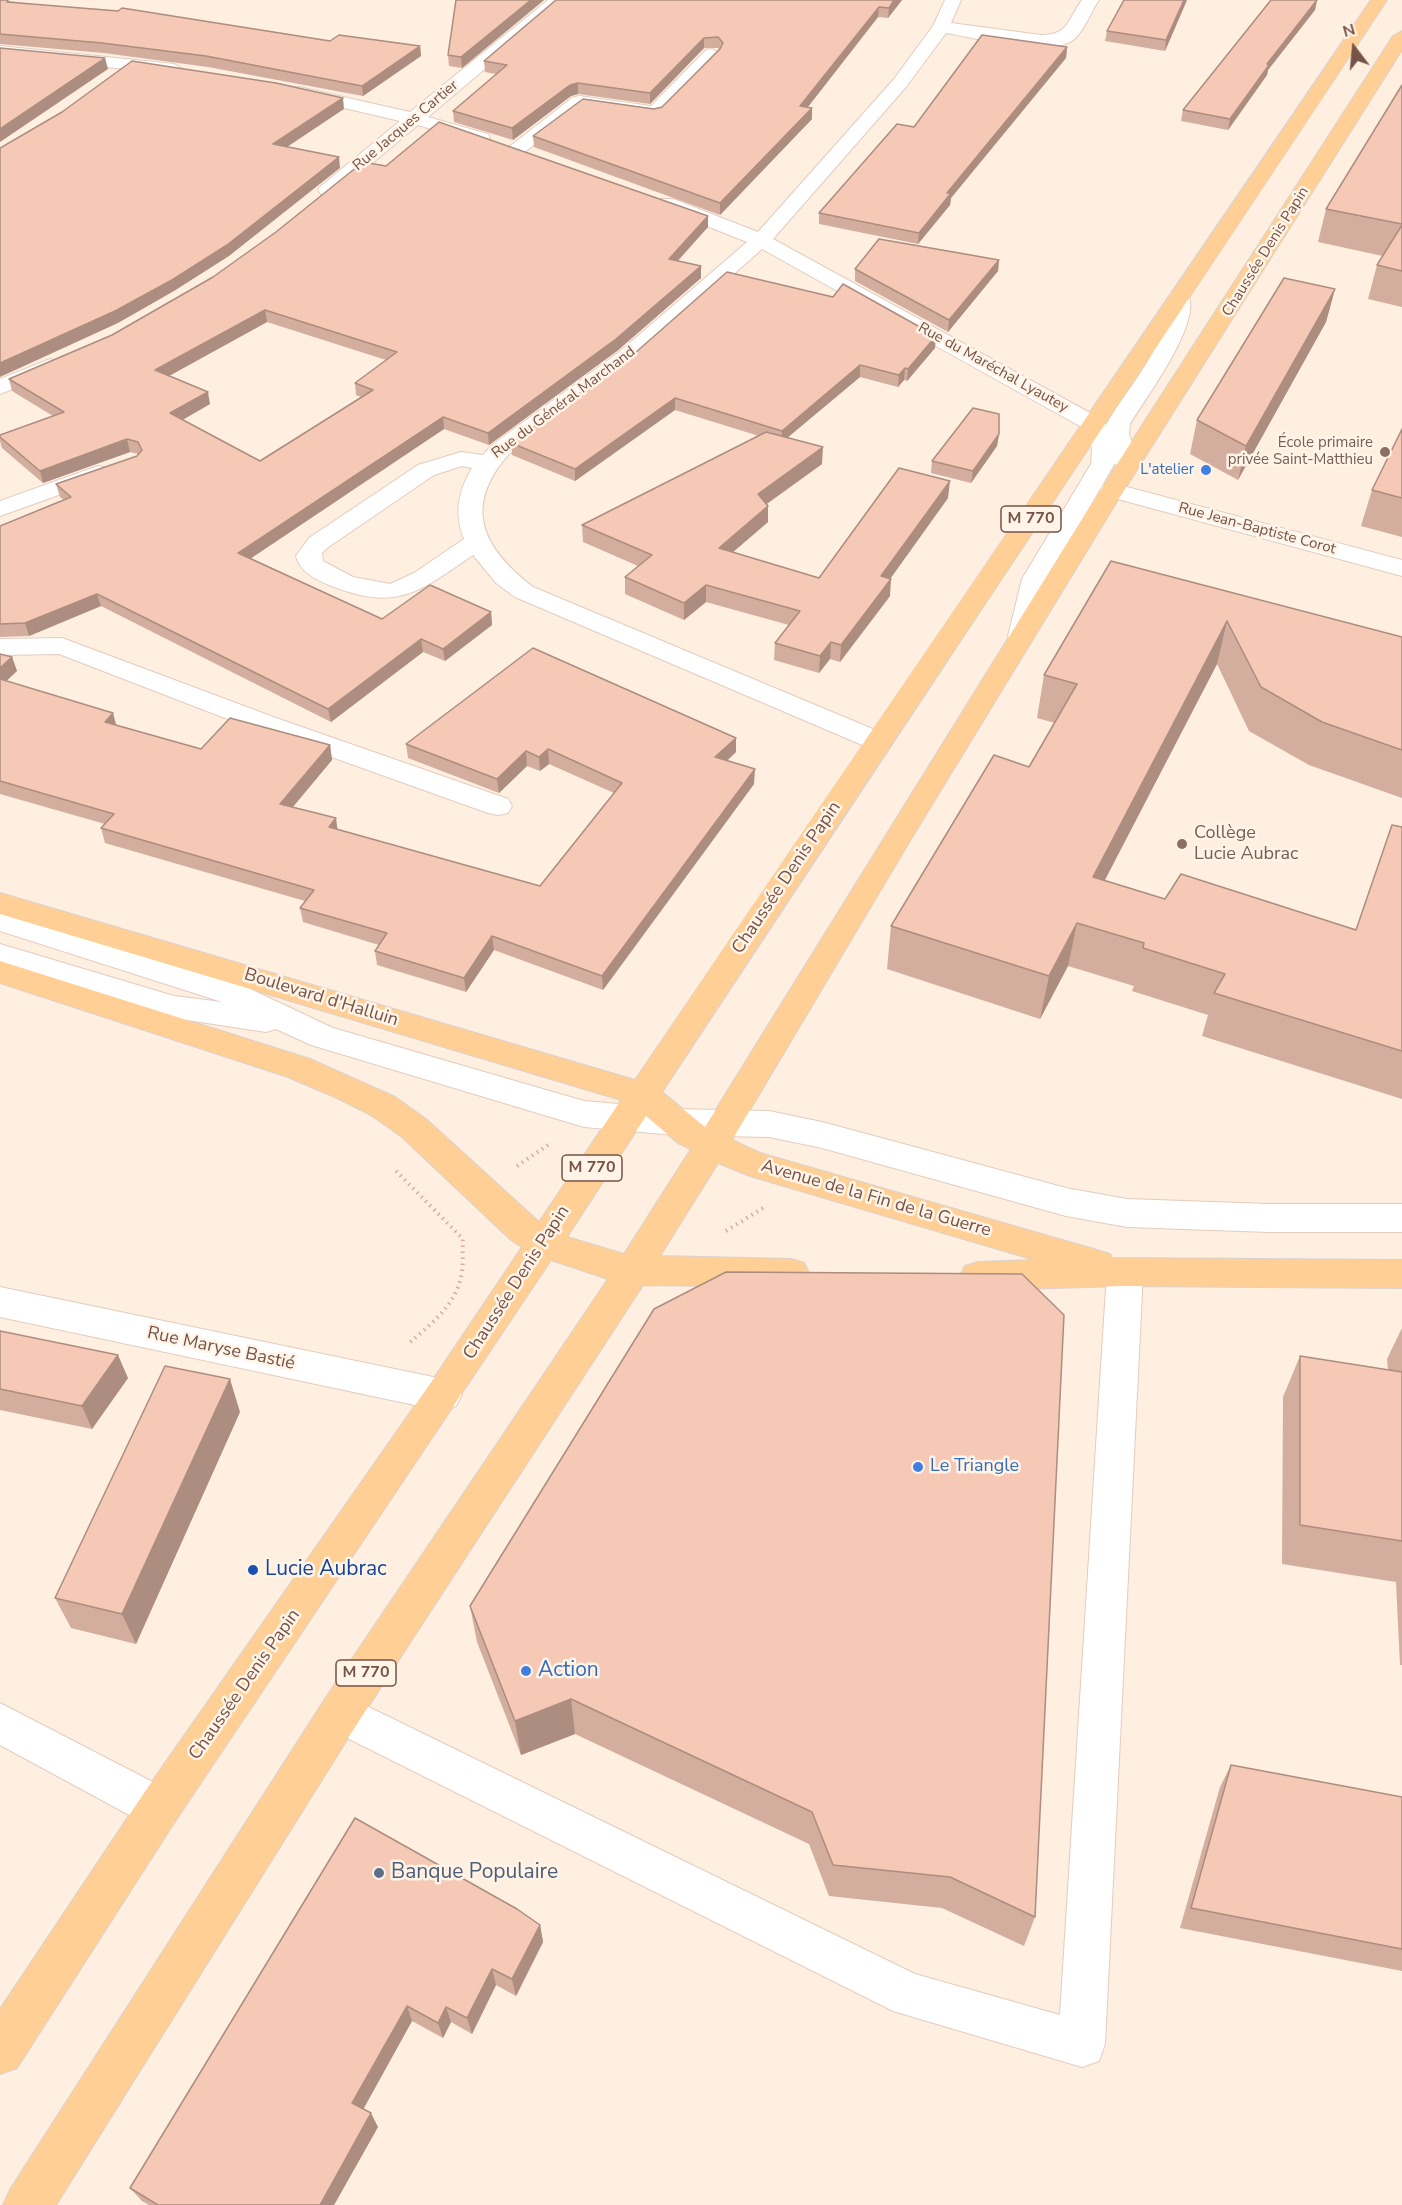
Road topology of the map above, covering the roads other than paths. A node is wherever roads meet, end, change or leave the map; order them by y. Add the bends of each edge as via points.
1 (558, 0) edge
2 (953, 0) edge
3 (1091, 0) edge
4 (1379, 0) edge
5 (941, 27) junction
6 (1401, 40) edge
7 (0, 51) edge
8 (712, 54) edge
9 (131, 63) junction
10 (191, 71) edge
11 (103, 84) edge
12 (285, 89) edge
13 (415, 119) junction
14 (515, 150) junction
15 (536, 158) edge
16 (652, 199) edge
17 (315, 201) edge
18 (761, 240) junction
19 (1179, 298) junction
20 (66, 360) edge
21 (0, 387) edge
22 (1095, 425) junction
23 (486, 464) junction
24 (120, 465) edge
25 (1128, 466) junction
26 (1112, 490) junction
27 (1178, 508) junction
28 (0, 509) edge
29 (475, 543) junction
30 (1402, 568) edge
31 (1022, 636) junction
32 (0, 647) edge
33 (877, 741) junction
34 (498, 806) dead end
35 (0, 903) edge
36 (0, 921) edge
37 (0, 955) edge
38 (0, 972) edge
39 (294, 1024) junction
40 (647, 1108) junction
41 (724, 1124) junction
42 (1402, 1218) edge
43 (543, 1243) junction
44 (633, 1270) junction
45 (1125, 1272) junction
46 (827, 1274) edge
47 (1402, 1274) edge
48 (942, 1275) edge
49 (0, 1302) edge
50 (443, 1395) junction
51 (340, 1713) junction
52 (0, 1723) edge
53 (159, 1808) junction
54 (0, 2050) edge
55 (28, 2205) edge

1 - 13 street, Rue Jacques Cartier
2 - 5 street, Rue du Général Marchand
3 - 5 street via 1069,33 1058,40
4 - 19 main road, Chaussée Denis Papin / M 770
5 - 18 street, Rue du Général Marchand via 887,99
6 - 25 main road, Chaussée Denis Papin / M 770
7 - 9 street
8 - 14 street via 655,112 579,102
9 - 10 street
9 - 11 street
12 - 13 street
13 - 14 street
13 - 17 street, Rue Jacques Cartier
14 - 15 street
16 - 18 street, Rue du Maréchal Lyautey
18 - 22 street, Rue du Maréchal Lyautey
18 - 23 street, Rue du Général Marchand via 651,337
19 - 22 main road, Chaussée Denis Papin / M 770
19 - 25 street, Chaussée Denis Papin via 1169,343 1118,424 1117,434
20 - 21 street
22 - 31 street, Chaussée Denis Papin via 1104,442 1103,464 1043,562 1035,579
22 - 33 main road, Chaussée Denis Papin / M 770
23 - 29 street, Rue du Général Marchand via 477,477 469,503 470,530
23 - 29 street via 461,459 426,470 318,543 309,557 318,569 375,593 406,586
24 - 28 street
25 - 26 main road, Chaussée Denis Papin / M 770
25 - 27 street, Chaussée Denis Papin via 1139,482
26 - 27 street, Rue Jean-Baptiste Corot
26 - 31 main road, Chaussée Denis Papin / M 770
27 - 30 street, Rue Jean-Baptiste Corot
29 - 33 street, Rue du Général Marchand via 507,581 542,602
31 - 41 main road, Chaussée Denis Papin / M 770
32 - 34 street via 62,646
33 - 40 main road, Chaussée Denis Papin / M 770
35 - 40 main road, Boulevard d'Halluin
36 - 39 street via 220,988
37 - 39 street via 174,1007
38 - 43 main road via 299,1068 349,1089 414,1128 523,1230
39 - 40 street via 421,1046 573,1091
39 - 40 street via 361,1050 584,1114
40 - 41 street
40 - 43 main road, Chaussée Denis Papin / M 770
41 - 42 street via 769,1124 1066,1202 1127,1213
41 - 44 main road, Chaussée Denis Papin / M 770
41 - 45 main road, Avenue de la Fin de la Guerre via 794,1177
43 - 44 main road
43 - 50 main road, Chaussée Denis Papin / M 770
44 - 46 main road
44 - 51 main road, Chaussée Denis Papin / M 770
45 - 47 main road, Avenue de la Fin de la Guerre
45 - 48 main road, Avenue de la Fin de la Guerre
45 - 51 street via 1082,2044 909,1995
49 - 50 street, Rue Maryse Bastié
50 - 53 main road, Chaussée Denis Papin / M 770
51 - 55 main road, Chaussée Denis Papin / M 770
52 - 53 street
53 - 54 main road, Chaussée Denis Papin / M 770

